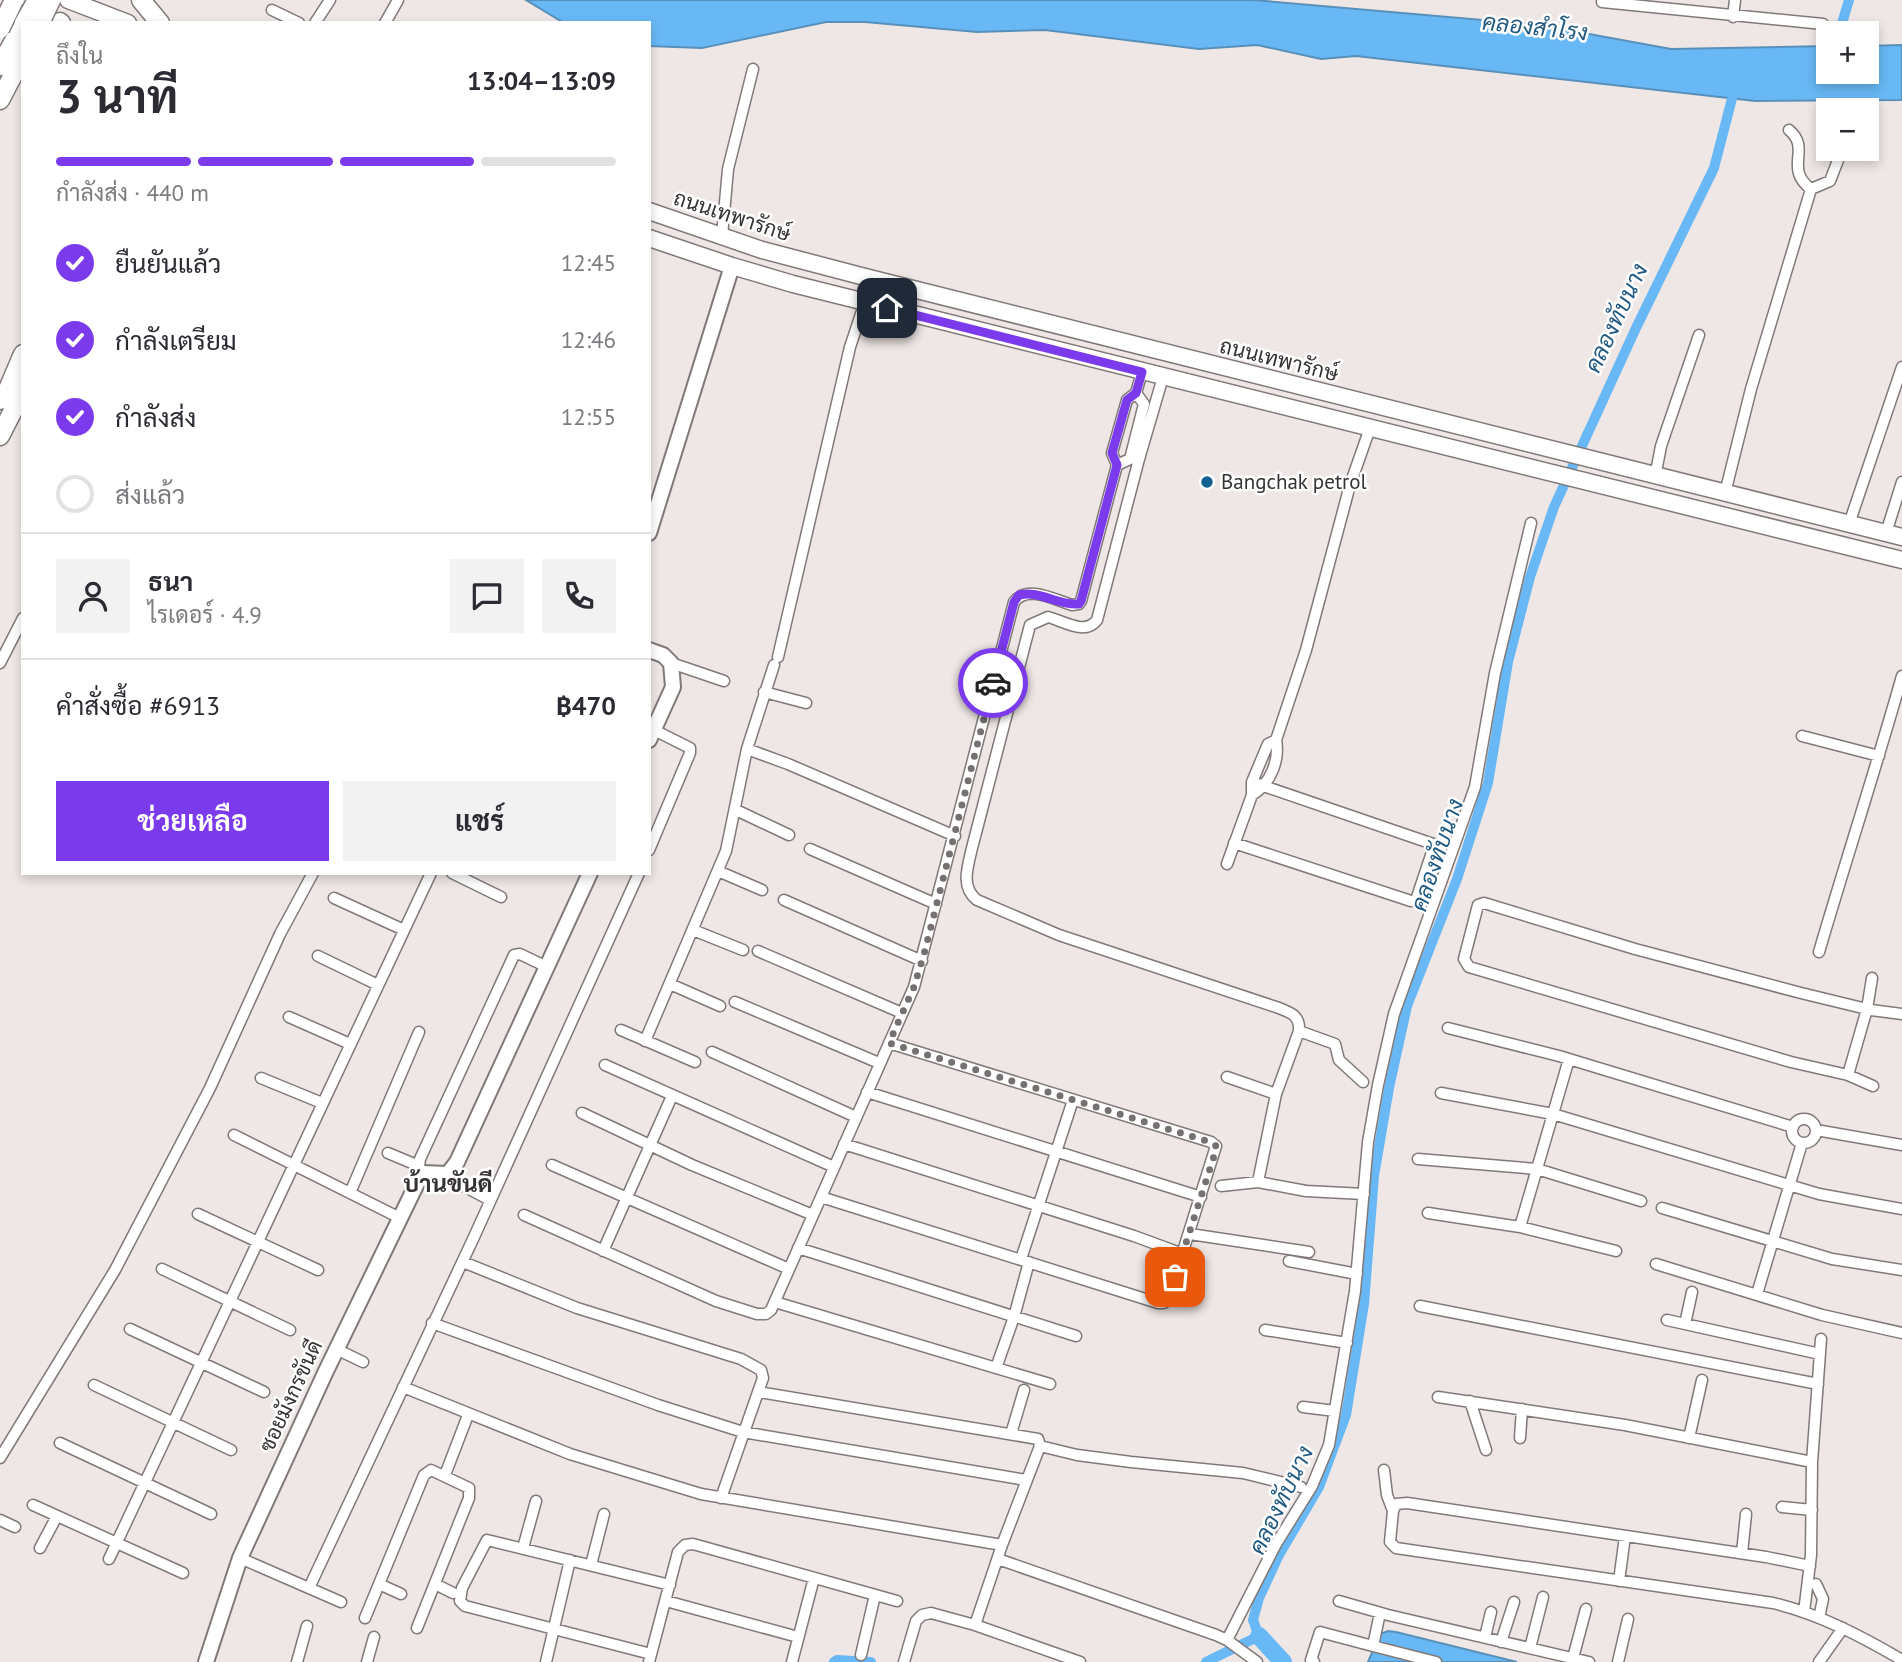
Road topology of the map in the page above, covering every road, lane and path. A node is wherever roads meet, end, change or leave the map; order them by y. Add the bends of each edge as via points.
1 (5, 0) edge
2 (14, 0) edge
3 (37, 0) edge
4 (51, 0) edge
5 (68, 0) edge
6 (141, 0) edge
7 (331, 0) edge
8 (398, 0) edge
9 (1735, 0) edge
10 (1602, 2) dead end
11 (272, 10) dead end
12 (1733, 17) junction
13 (25, 21) edge
14 (41, 21) edge
15 (58, 21) edge
16 (123, 21) edge
17 (158, 21) edge
18 (295, 21) edge
19 (316, 21) edge
20 (386, 21) edge
21 (1816, 23) edge
22 (21, 28) edge
23 (0, 29) edge
24 (21, 60) edge
25 (0, 66) edge
26 (753, 69) dead end
27 (0, 100) edge
28 (1789, 130) dead end
29 (1838, 161) edge
30 (1811, 189) junction
31 (651, 212) edge
32 (722, 236) junction
33 (651, 239) edge
34 (732, 266) junction
35 (865, 302) junction
36 (1029, 319) junction
37 (1699, 335) dead end
38 (1023, 343) junction
39 (21, 359) edge
40 (1902, 367) edge
41 (1142, 372) junction
42 (1163, 377) junction
43 (1136, 393) junction
44 (21, 395) edge
45 (0, 400) edge
46 (1370, 428) junction
47 (0, 436) edge
48 (1117, 465) junction
49 (1655, 477) junction
50 (1902, 482) edge
51 (1725, 493) junction
52 (1531, 523) dead end
53 (1849, 524) junction
54 (651, 527) edge
55 (1894, 535) edge
56 (1902, 560) edge
57 (21, 622) edge
58 (651, 651) edge
59 (0, 663) edge
60 (671, 663) junction
61 (1902, 676) edge
62 (724, 681) dead end
63 (764, 692) junction
64 (806, 703) dead end
65 (652, 735) edge
66 (1802, 736) dead end
67 (1276, 740) junction
68 (747, 749) junction
69 (1879, 756) junction
70 (1252, 782) junction
71 (1265, 788) junction
72 (1252, 795) junction
73 (736, 810) junction
74 (789, 835) dead end
75 (955, 836) junction
76 (1234, 843) junction
77 (651, 845) edge
78 (810, 849) dead end
79 (1227, 864) dead end
80 (718, 871) junction
81 (312, 875) edge
82 (430, 875) edge
83 (456, 875) edge
84 (589, 875) edge
85 (638, 875) edge
86 (762, 890) dead end
87 (501, 897) dead end
88 (334, 898) dead end
89 (784, 900) dead end
90 (936, 904) junction
91 (404, 930) junction
92 (693, 930) junction
93 (743, 950) dead end
94 (758, 951) dead end
95 (1819, 952) dead end
96 (318, 956) dead end
97 (922, 961) junction
98 (547, 967) junction
99 (1872, 978) dead end
100 (670, 984) junction
101 (378, 985) junction
102 (735, 1002) dead end
103 (720, 1006) dead end
104 (1867, 1009) junction
105 (902, 1013) junction
106 (1902, 1014) edge
107 (289, 1017) dead end
108 (1447, 1028) dead end
109 (621, 1030) dead end
110 (1299, 1031) junction
111 (419, 1032) dead end
112 (645, 1041) junction
113 (889, 1043) junction
114 (350, 1044) junction
115 (712, 1052) dead end
116 (1569, 1059) junction
117 (695, 1062) dead end
118 (879, 1063) junction
119 (605, 1065) dead end
120 (1848, 1076) junction
121 (1227, 1077) dead end
122 (261, 1078) dead end
123 (1363, 1082) dead end
124 (1873, 1086) dead end
125 (867, 1092) junction
126 (1441, 1093) dead end
127 (1276, 1094) junction
128 (673, 1096) junction
129 (1073, 1100) junction
130 (322, 1103) junction
131 (582, 1113) dead end
132 (1553, 1114) junction
133 (856, 1116) junction
134 (1793, 1127) junction
135 (1816, 1130) junction
136 (234, 1135) dead end
137 (1802, 1143) junction
138 (844, 1144) junction
139 (650, 1145) junction
140 (1902, 1145) edge
141 (1056, 1152) junction
142 (388, 1153) dead end
143 (1418, 1159) dead end
144 (552, 1165) dead end
145 (292, 1166) junction
146 (834, 1167) junction
147 (1537, 1168) junction
148 (420, 1170) junction
149 (443, 1175) junction
150 (1258, 1182) junction
151 (1221, 1186) dead end
152 (1788, 1186) junction
153 (349, 1193) junction
154 (1364, 1194) junction
155 (627, 1197) junction
156 (821, 1197) junction
157 (1201, 1197) junction
158 (490, 1200) junction
159 (1641, 1201) dead end
160 (1039, 1207) junction
161 (1662, 1208) dead end
162 (1902, 1209) edge
163 (1428, 1213) dead end
164 (198, 1214) dead end
165 (524, 1215) dead end
166 (813, 1215) junction
167 (400, 1218) junction
168 (1520, 1227) junction
169 (1190, 1234) junction
170 (1772, 1241) junction
171 (258, 1242) junction
172 (798, 1248) junction
173 (603, 1251) junction
174 (1616, 1251) dead end
175 (1309, 1252) dead end
176 (1183, 1254) junction
177 (1025, 1260) junction
178 (1289, 1261) dead end
179 (463, 1262) junction
180 (1656, 1264) dead end
181 (162, 1269) dead end
182 (789, 1269) junction
183 (318, 1270) dead end
184 (1902, 1270) edge
185 (1357, 1273) junction
186 (1692, 1292) dead end
187 (1757, 1294) junction
188 (229, 1303) junction
189 (775, 1303) junction
190 (1420, 1306) dead end
191 (1014, 1317) junction
192 (1667, 1321) dead end
193 (432, 1323) junction
194 (1685, 1324) junction
195 (130, 1329) dead end
196 (1265, 1330) dead end
197 (290, 1331) dead end
198 (1902, 1333) edge
199 (1076, 1336) dead end
200 (1821, 1339) dead end
201 (1347, 1343) junction
202 (336, 1349) junction
203 (1820, 1354) junction
204 (201, 1362) junction
205 (363, 1362) dead end
206 (996, 1368) junction
207 (1702, 1380) dead end
208 (1050, 1384) dead end
209 (1818, 1384) junction
210 (94, 1385) dead end
211 (403, 1387) junction
212 (1024, 1390) dead end
213 (264, 1392) dead end
214 (759, 1392) junction
215 (1438, 1397) dead end
216 (1470, 1401) junction
217 (1303, 1407) dead end
218 (1522, 1409) junction
219 (1335, 1411) junction
220 (468, 1415) junction
221 (173, 1422) junction
222 (743, 1432) junction
223 (1011, 1434) junction
224 (1520, 1438) dead end
225 (1689, 1438) junction
226 (60, 1443) dead end
227 (1040, 1446) junction
228 (231, 1450) dead end
229 (1486, 1450) dead end
230 (0, 1458) edge
231 (1812, 1462) junction
232 (1384, 1470) dead end
233 (445, 1475) junction
234 (1026, 1480) junction
235 (145, 1484) junction
236 (1300, 1487) dead end
237 (721, 1498) junction
238 (536, 1501) dead end
239 (33, 1505) dead end
240 (1782, 1507) dead end
241 (1812, 1510) junction
242 (1393, 1511) junction
243 (211, 1514) dead end
244 (604, 1514) dead end
245 (1746, 1514) dead end
246 (57, 1516) junction
247 (0, 1520) edge
248 (15, 1527) dead end
249 (1625, 1536) junction
250 (116, 1544) junction
251 (1002, 1545) junction
252 (40, 1548) dead end
253 (523, 1548) junction
254 (1742, 1553) junction
255 (240, 1558) junction
256 (109, 1559) dead end
257 (998, 1559) junction
258 (570, 1560) junction
259 (591, 1566) junction
260 (1810, 1566) junction
261 (183, 1573) dead end
262 (814, 1578) junction
263 (1619, 1581) junction
264 (379, 1584) junction
265 (435, 1584) junction
266 (1816, 1584) dead end
267 (670, 1585) junction
268 (309, 1587) junction
269 (453, 1593) dead end
270 (401, 1594) dead end
271 (875, 1595) junction
272 (1543, 1597) dead end
273 (666, 1601) junction
274 (897, 1601) dead end
275 (1339, 1601) dead end
276 (341, 1602) dead end
277 (1514, 1602) dead end
278 (1586, 1609) dead end
279 (1491, 1612) dead end
280 (1804, 1612) junction
281 (1380, 1613) junction
282 (365, 1618) dead end
283 (1819, 1618) junction
284 (1628, 1619) dead end
285 (975, 1625) junction
286 (307, 1626) dead end
287 (417, 1628) dead end
288 (1843, 1628) junction
289 (554, 1630) junction
290 (373, 1637) dead end
291 (798, 1637) junction
292 (1485, 1637) junction
293 (1227, 1640) junction
294 (1502, 1642) junction
295 (1373, 1646) junction
296 (1530, 1648) junction
297 (861, 1655) dead end
298 (1573, 1658) junction
299 (1415, 1659) edge
300 (651, 1660) edge
301 (1902, 1660) edge
302 (206, 1662) edge
303 (297, 1662) edge
304 (367, 1662) edge
305 (546, 1662) edge
306 (792, 1662) edge
307 (904, 1662) edge
308 (1080, 1662) edge
309 (1257, 1662) edge
310 (1314, 1662) edge
311 (1436, 1662) edge
312 (1590, 1662) edge
313 (1618, 1662) edge
314 (1819, 1662) edge

1 - 15 main road
2 - 23 highway, bridge
3 - 13 highway, bridge
4 - 14 highway, bridge
5 - 16 main road
6 - 17 highway
7 - 19 street
8 - 20 street
9 - 12 street
10 - 12 street
11 - 18 street
12 - 21 street
22 - 25 highway
24 - 27 highway
26 - 32 street via 728,169
28 - 30 street via 1798,141 1798,175
29 - 30 street via 1830,181
30 - 51 street
31 - 32 main road, ถนนเทพารักษ์
32 - 36 main road, ถนนเทพารักษ์ via 801,261
33 - 34 main road
34 - 35 main road
34 - 54 street
35 - 38 main road
35 - 63 street via 850,347 776,661
36 - 38 street
36 - 49 main road, ถนนเทพารักษ์
37 - 49 street
38 - 41 main road
39 - 45 highway
40 - 53 street
41 - 42 main road
41 - 43 street
42 - 46 main road
42 - 110 street via 1097,620 1091,626 1076,627 1048,617 1030,625 972,848 967,889 986,906 1033,926 1279,1008 1297,1017
43 - 48 street via 1127,400 1112,453
43 - 48 street via 1144,404 1130,459
44 - 47 highway
46 - 56 main road
46 - 67 street
48 - 75 street via 1079,604 1027,593 1014,602
49 - 51 main road, ถนนเทพารักษ์
50 - 55 street
51 - 53 main road, ถนนเทพารักษ์
52 - 154 street via 1494,673 1471,802 1394,1014 1372,1120
53 - 55 main road, ถนนเทพารักษ์
57 - 59 street
58 - 60 street
60 - 62 street
60 - 65 street via 673,687
61 - 69 street
63 - 64 street
63 - 68 street
65 - 77 street via 690,748 690,753
66 - 69 street
67 - 70 street via 1268,744
67 - 71 street via 1279,754
68 - 73 street
68 - 75 street
69 - 95 street
70 - 71 street
70 - 72 street
71 - 72 street
71 - 76 street via 1433,844 1416,900 1406,901
72 - 76 street
73 - 74 street
73 - 80 street
75 - 90 street
76 - 79 street
78 - 90 street
80 - 86 street
80 - 92 street
81 - 230 street via 116,1270
82 - 91 street
83 - 87 street
84 - 98 street
85 - 158 street
88 - 91 street
89 - 97 street
90 - 97 street
91 - 101 street
92 - 93 street
92 - 100 street
94 - 105 street
96 - 101 street
97 - 105 street
98 - 148 street via 514,955
98 - 149 street via 457,1162
99 - 104 street
100 - 103 street
100 - 112 street
101 - 114 street
102 - 118 street
104 - 106 street
104 - 120 street
104 - 120 street via 1484,903 1475,911 1464,959 1469,967
105 - 113 street
107 - 114 street
108 - 116 street
109 - 112 street
110 - 123 street via 1335,1044 1339,1060
110 - 127 street
111 - 153 street
112 - 117 street
113 - 118 street
113 - 129 street
114 - 130 street
115 - 133 street
116 - 132 street
116 - 134 street
118 - 125 street
119 - 128 street
120 - 124 street
121 - 127 street
122 - 130 street
125 - 133 street
125 - 141 street
126 - 132 street
127 - 150 street
128 - 139 street
128 - 146 street
129 - 141 street
129 - 157 street via 1216,1146
130 - 145 street
131 - 139 street
132 - 147 street
132 - 152 street
133 - 138 street
134 - 135 street via 1805,1120
134 - 137 street via 1794,1137
135 - 137 street via 1812,1140
135 - 140 street
136 - 145 street
137 - 152 street
138 - 146 street
138 - 160 street
139 - 155 street
139 - 166 street
141 - 157 street
141 - 160 street
142 - 148 street
143 - 147 street
144 - 155 street
145 - 153 street
145 - 171 street
146 - 156 street
147 - 159 street
147 - 168 street
148 - 149 street
148 - 167 street, ซอยมังกรขันดี
149 - 158 street
150 - 151 street
150 - 154 street via 1306,1191
152 - 162 street
152 - 170 street
153 - 167 street
154 - 185 street
155 - 173 street
155 - 182 street
156 - 166 street
156 - 177 street
157 - 169 street
158 - 179 street
160 - 176 street
160 - 177 street
161 - 170 street
163 - 168 street
164 - 171 street
165 - 173 street
166 - 172 street
167 - 202 street, ซอยมังกรขันดี
168 - 174 street
169 - 175 street
169 - 176 street
170 - 184 street via 1832,1259
170 - 187 street
171 - 183 street
171 - 188 street
172 - 182 street
172 - 191 street
173 - 189 street via 747,1312 766,1314
176 - 177 street via 1164,1303
177 - 191 street
178 - 185 street
179 - 193 street
179 - 214 street via 577,1308 741,1359 761,1370
180 - 187 street
181 - 188 street
182 - 189 street
185 - 201 street
186 - 194 street
187 - 198 street
188 - 197 street
188 - 204 street
189 - 206 street
190 - 209 street
191 - 199 street
191 - 206 street
192 - 194 street
193 - 211 street
193 - 222 street
194 - 203 street
195 - 204 street
196 - 201 street
200 - 203 street
201 - 219 street
202 - 205 street
202 - 255 street, ซอยมังกรขันดี
203 - 209 street
204 - 213 street
204 - 221 street
206 - 208 street
207 - 225 street
209 - 231 street
210 - 221 street
211 - 220 street
211 - 268 street
212 - 223 street
214 - 222 street
214 - 223 street
215 - 216 street
216 - 218 street
216 - 229 street
217 - 219 street
218 - 224 street
218 - 225 street
219 - 293 street via 1329,1445 1312,1486
220 - 233 street
220 - 237 street via 570,1454
221 - 228 street
221 - 235 street
222 - 234 street
222 - 237 street
223 - 227 street via 1034,1437
225 - 231 street
226 - 235 street
227 - 234 street
227 - 236 street via 1077,1455 1243,1473
231 - 241 street
232 - 242 street
233 - 264 street via 431,1470 424,1475
233 - 265 street via 469,1488 469,1498
234 - 251 street
235 - 243 street
235 - 250 street
237 - 251 street
238 - 253 street
239 - 246 street
240 - 241 street
241 - 260 street
242 - 249 street via 1396,1504 1407,1503
242 - 263 street via 1390,1542 1396,1548
244 - 259 street
245 - 254 street
246 - 250 street
246 - 252 street
247 - 248 street
249 - 254 street
249 - 263 street
250 - 256 street
250 - 261 street
251 - 257 street
253 - 258 street
253 - 289 street via 487,1540 460,1601
254 - 260 street
255 - 268 street
255 - 302 street, ซอยมังกรขันดี
257 - 285 street
257 - 293 street
258 - 259 street
258 - 289 street
259 - 267 street
260 - 280 street
262 - 267 street via 689,1544 678,1552
262 - 271 street
262 - 291 street
263 - 280 street via 1773,1603
264 - 270 street
264 - 282 street
265 - 269 street
265 - 287 street
266 - 283 street via 1823,1598
267 - 273 street
268 - 276 street
271 - 274 street
271 - 297 street
272 - 296 street
273 - 291 street
273 - 300 street
275 - 281 street
277 - 294 street
278 - 298 street
279 - 292 street
280 - 283 street
281 - 292 street
281 - 295 street
283 - 288 street
284 - 313 street
285 - 307 street via 931,1613 922,1615 916,1620
285 - 308 street
286 - 303 street
288 - 301 street
288 - 314 street
289 - 300 street
289 - 305 street
290 - 304 street
291 - 306 street
292 - 294 street
293 - 309 street
294 - 296 street
295 - 299 street
295 - 310 street via 1320,1632
296 - 298 street
298 - 312 street
299 - 311 street

